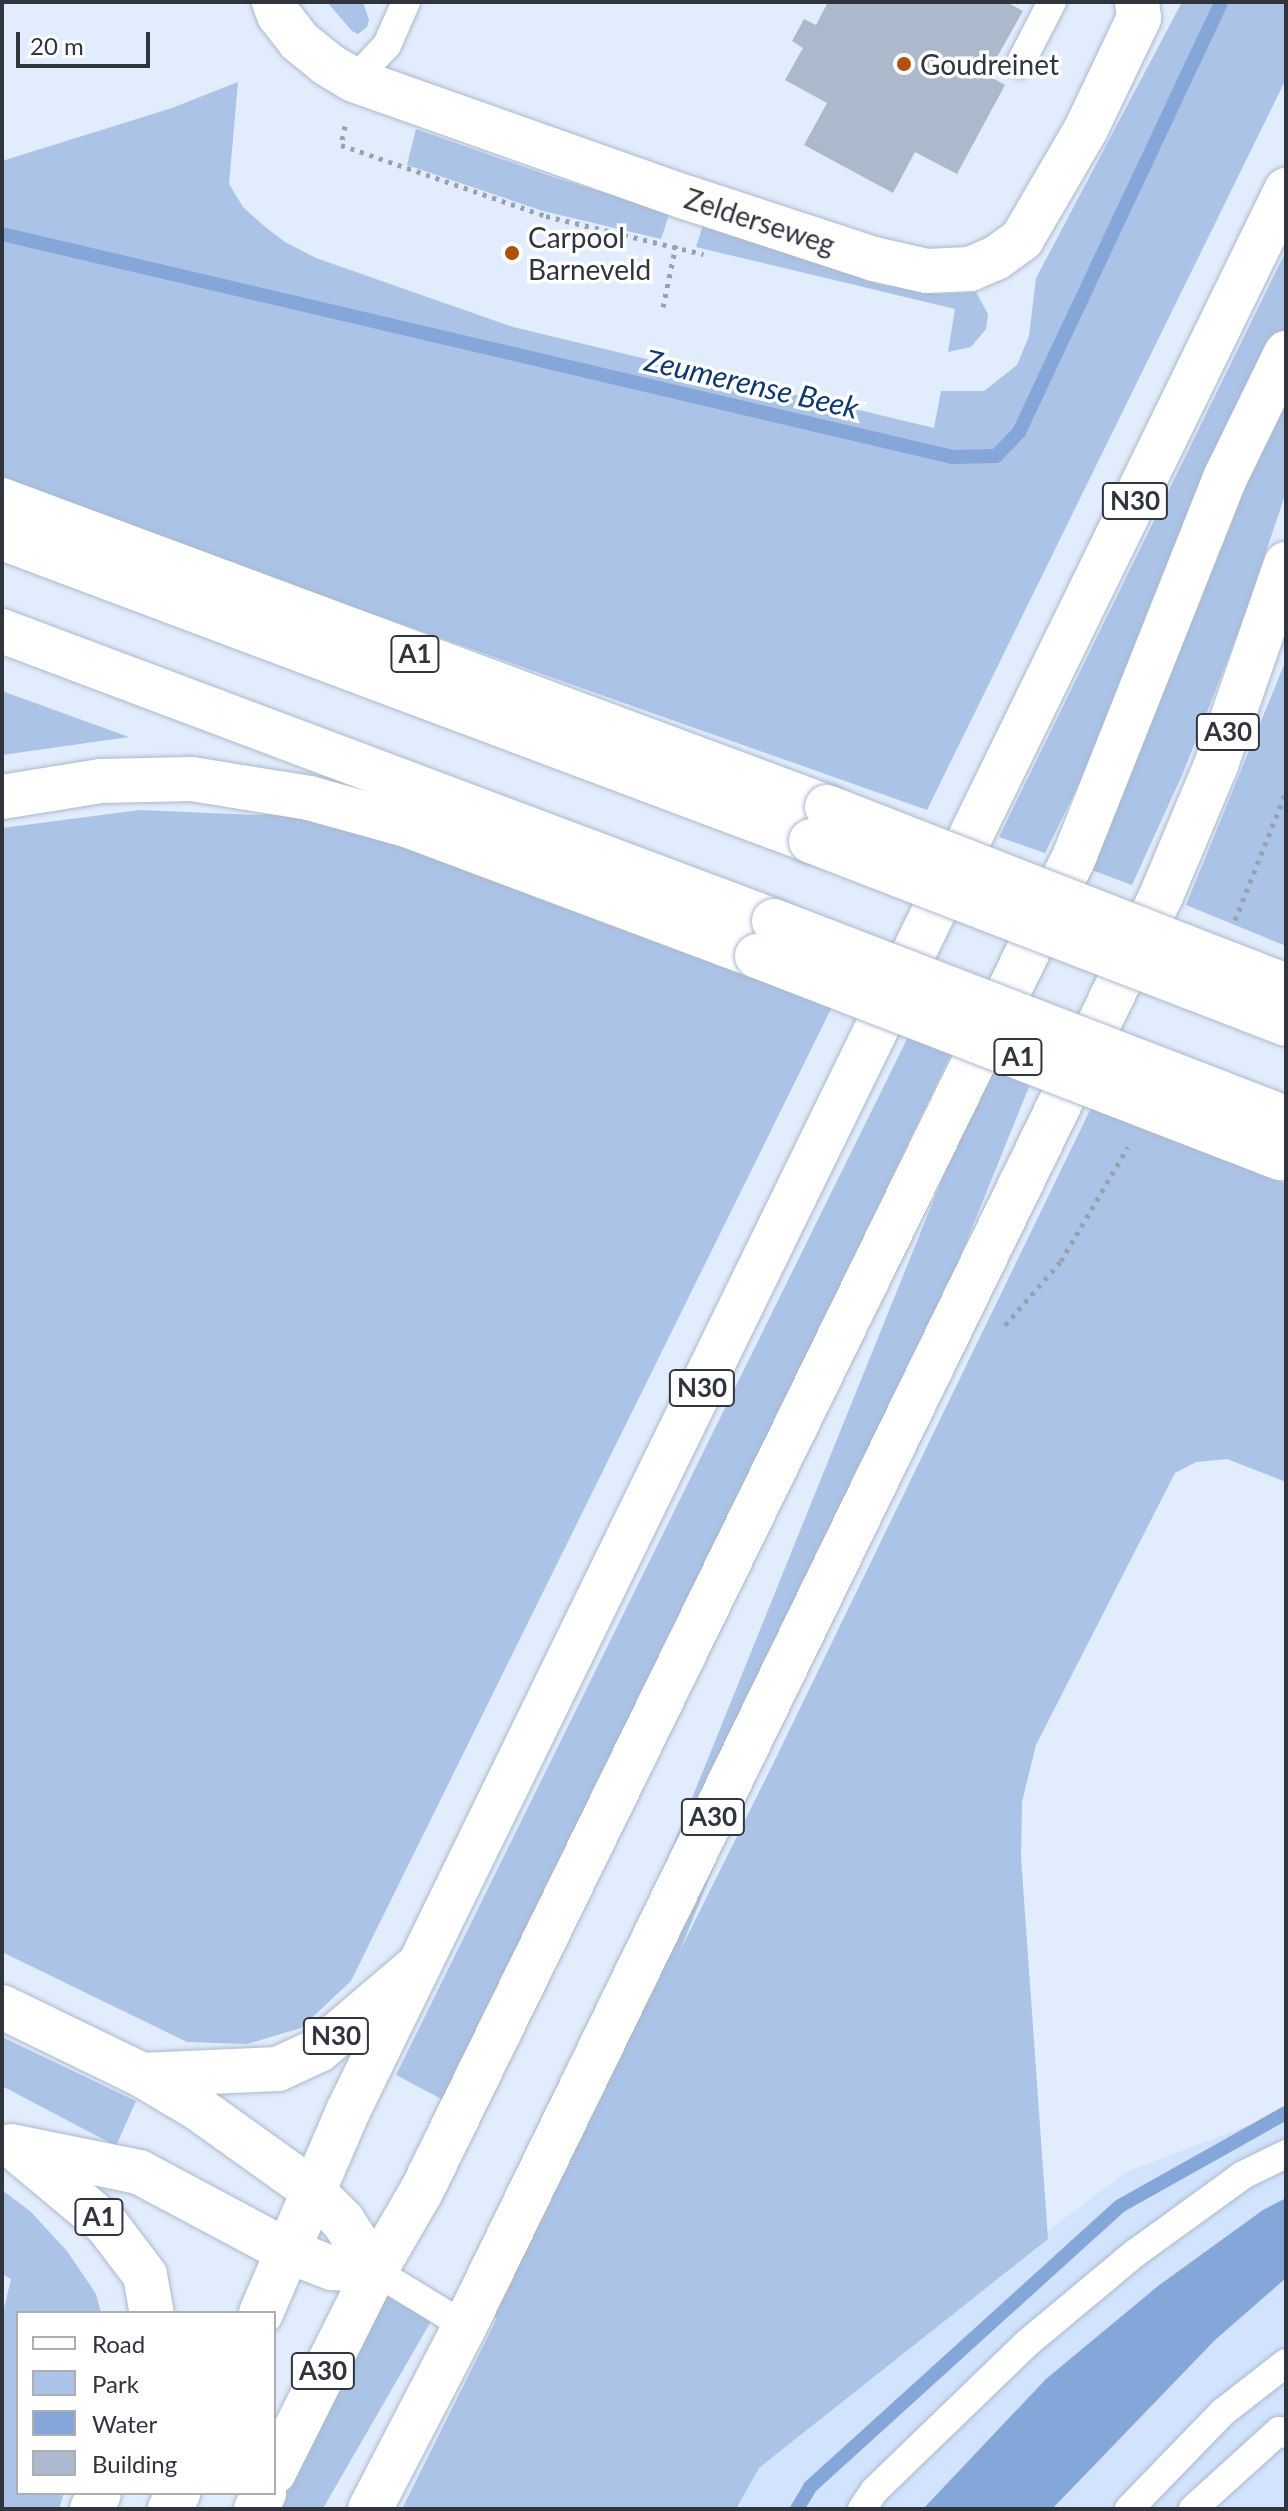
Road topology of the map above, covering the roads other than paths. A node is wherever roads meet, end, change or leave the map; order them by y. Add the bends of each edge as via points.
1 (274, 2) edge
2 (406, 2) edge
3 (1052, 2) edge
4 (1146, 7) edge
5 (1020, 64) dead end
6 (354, 80) junction
7 (1286, 190) edge
8 (1286, 353) edge
9 (2, 500) edge
10 (2, 538) edge
11 (1286, 564) edge
12 (2, 631) edge
13 (2, 797) edge
14 (819, 824) junction
15 (766, 938) junction
16 (1286, 986) edge
17 (1286, 1024) edge
18 (1284, 1145) edge
19 (419, 1965) junction
20 (2, 2007) edge
21 (142, 2075) junction
22 (7, 2143) edge
23 (1286, 2154) edge
24 (312, 2190) junction
25 (287, 2251) junction
26 (375, 2271) junction
27 (152, 2311) edge
28 (262, 2311) edge
29 (465, 2326) junction
30 (1286, 2363) edge
31 (1286, 2434) edge
32 (276, 2468) edge
33 (370, 2509) edge
34 (862, 2509) edge
35 (1129, 2509) edge
36 (1193, 2509) edge

1 - 6 main road, Zelderseweg via 299,41
2 - 6 lane via 387,45
3 - 5 lane
4 - 6 main road, Zelderseweg via 1040,214 1022,239 970,269 927,271 874,259
7 - 19 main road, N30
8 - 26 main road, A30 via 1226,476 1075,855 430,2176
9 - 14 main road, A1
10 - 14 main road, A1
11 - 29 main road, A30 via 1216,765 1161,896
12 - 15 main road, A1
13 - 15 main road, A1 via 101,781 192,779 309,798
14 - 16 main road, A1, bridge
14 - 17 main road, A1, bridge
15 - 18 main road, A1, bridge
19 - 21 main road, N30 via 319,2050 278,2069
19 - 24 main road, N30
20 - 21 main road
21 - 24 main road
22 - 25 main road, A1 via 139,2172
22 - 27 main road, A1 via 107,2225 145,2275
23 - 34 lane via 1243,2175 1146,2245 1026,2344 874,2491
24 - 25 main road, N30
24 - 26 main road via 343,2221
25 - 26 main road via 332,2268
25 - 28 main road, N30
26 - 29 lane
26 - 32 main road, A30
29 - 33 main road, A30
30 - 35 lane via 1223,2412
31 - 36 lane via 1279,2431

